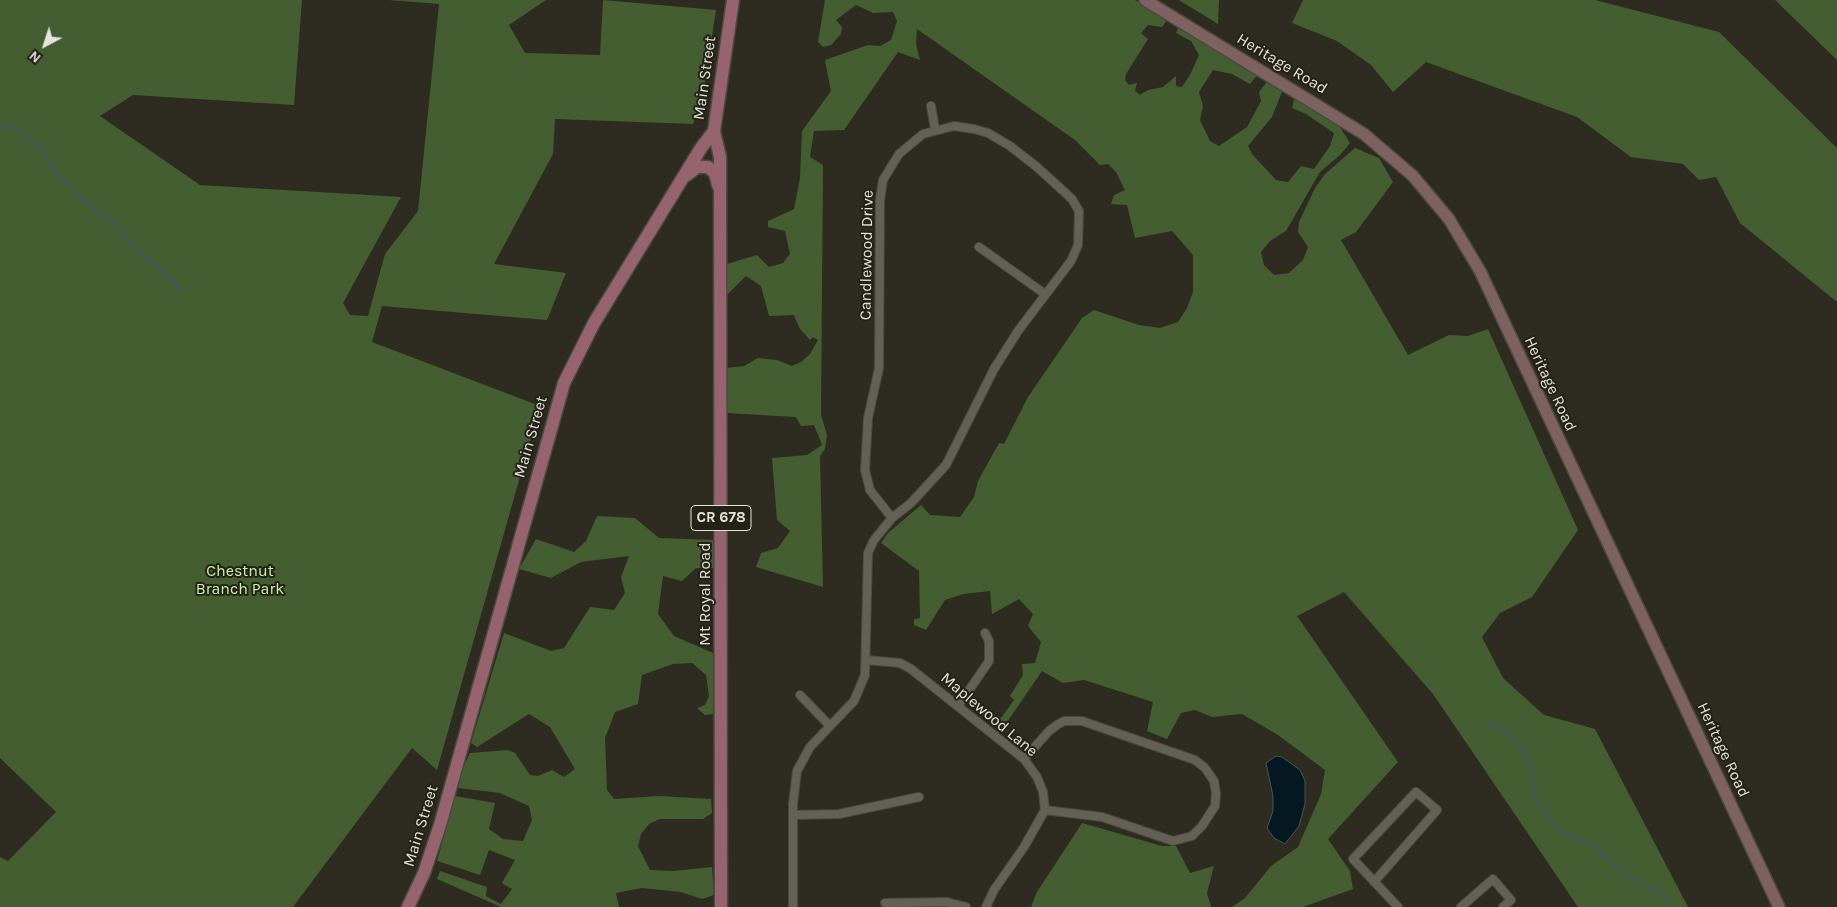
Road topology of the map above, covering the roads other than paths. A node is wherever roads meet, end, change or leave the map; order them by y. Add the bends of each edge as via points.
1 (733, 0) edge
2 (1144, 0) edge
3 (931, 106) dead end
4 (935, 129) junction
5 (714, 131) junction
6 (676, 188) junction
7 (720, 191) junction
8 (979, 246) dead end
9 (1045, 294) junction
10 (892, 518) junction
11 (985, 633) dead end
12 (867, 660) junction
13 (800, 695) dead end
14 (959, 705) junction
15 (830, 726) junction
16 (1024, 759) junction
17 (919, 797) dead end
18 (1045, 810) junction
19 (794, 815) junction
20 (1374, 882) junction
21 (885, 903) dead end
22 (408, 907) edge
23 (721, 907) edge
24 (793, 907) edge
25 (966, 907) edge
26 (986, 907) edge
27 (1398, 907) edge
28 (1461, 907) edge
29 (1503, 907) edge
30 (1779, 907) edge

1 - 5 main road, Main Street
2 - 30 street, Heritage Road via 1364,134 1419,182 1453,225 1480,271
3 - 4 street
4 - 9 street, Candlewood Drive via 954,126 988,133 1037,167 1072,199 1079,211 1078,244 1070,261
4 - 10 street, Candlewood Drive via 923,134 899,154 883,180 880,200 879,368 868,418 865,470 870,490
5 - 6 main road, Main Street
5 - 7 main road, Mt Royal Road / CR 678 via 720,157
6 - 7 main road via 691,171 704,166 715,173
6 - 22 main road, Main Street via 582,343 564,383 440,825 424,874
7 - 23 main road, Mt Royal Road / CR 678
8 - 9 street
9 - 10 street, Candlewood Drive via 994,369 946,465 911,503
10 - 12 street, Candlewood Drive via 868,553
11 - 14 street via 989,641 988,661
12 - 14 street, Maplewood Lane via 900,663
12 - 15 street, Candlewood Drive via 858,696
13 - 15 street
14 - 16 street, Maplewood Lane
15 - 19 street, Candlewood Drive via 810,747 797,771
16 - 18 street, Maplewood Lane via 1041,785
16 - 18 street via 1057,725 1064,721 1082,721 1195,760 1214,781 1216,792 1215,806 1202,826 1192,836 1173,841 1102,817
17 - 19 street via 839,814
18 - 26 street
19 - 24 street, Candlewood Drive
20 - 20 street via 1353,859 1416,792 1437,810
20 - 27 street
21 - 25 street via 947,902
28 - 29 street via 1492,879 1511,900

